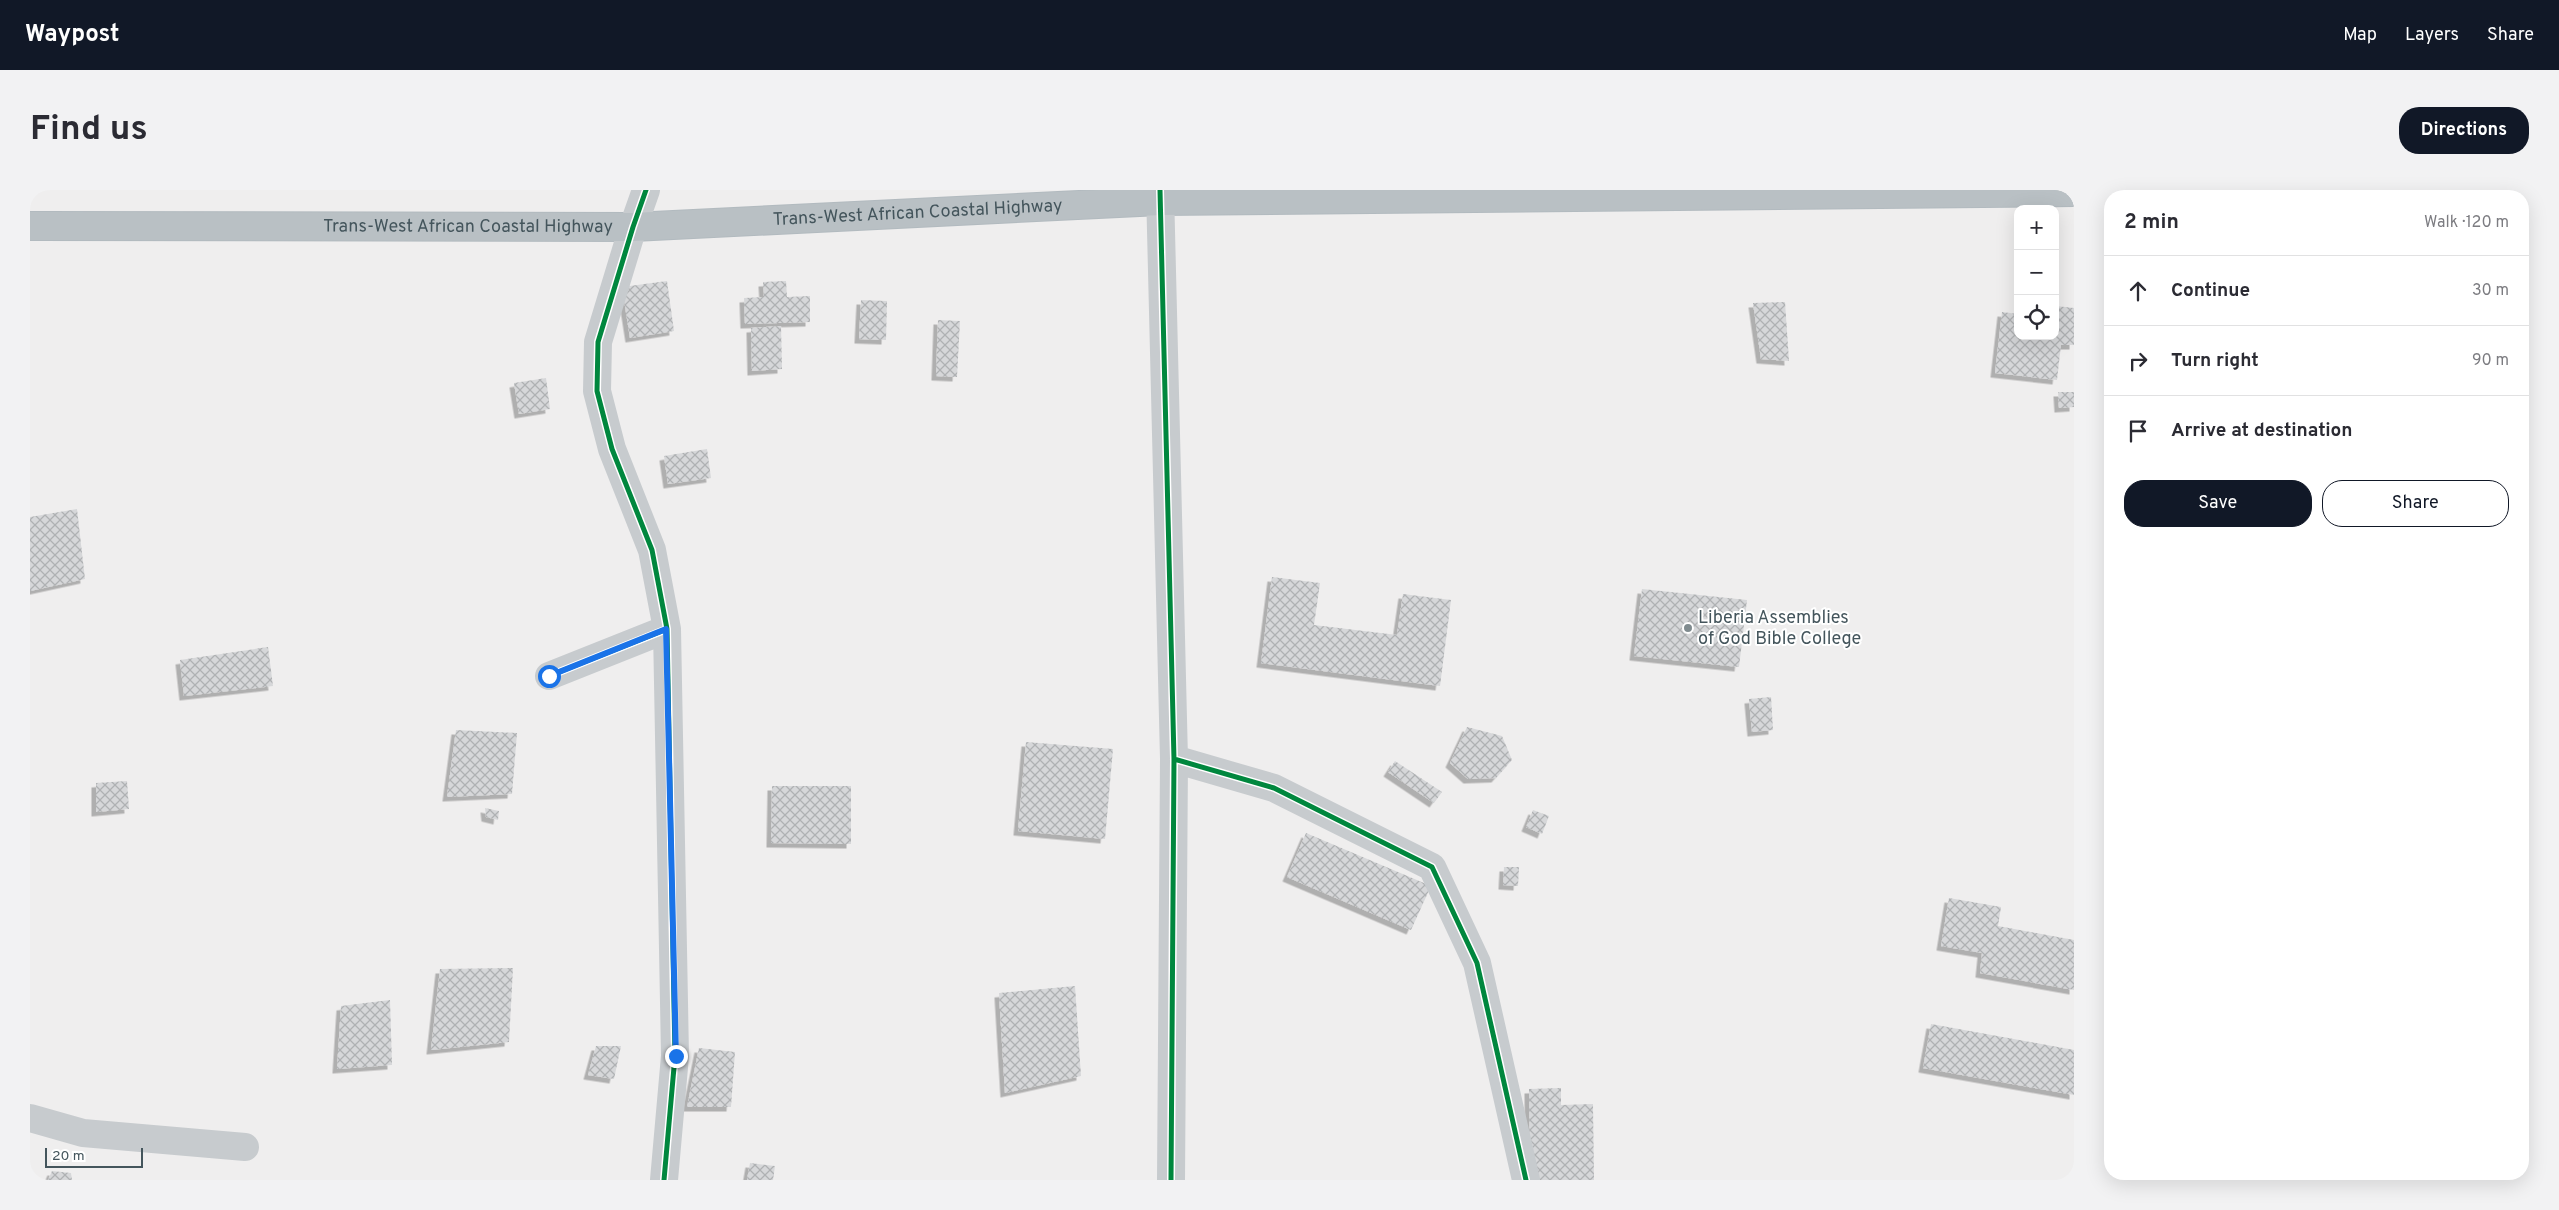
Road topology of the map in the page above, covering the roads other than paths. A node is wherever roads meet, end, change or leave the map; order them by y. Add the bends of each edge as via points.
1 (646, 190) edge
2 (2074, 192) edge
3 (1160, 195) edge
4 (30, 226) edge
5 (633, 226) junction
6 (666, 629) junction
7 (549, 676) dead end
8 (1174, 759) junction
9 (30, 1118) edge
10 (244, 1147) dead end
11 (664, 1180) edge
12 (1171, 1180) edge
13 (1526, 1180) edge

1 - 5 street
2 - 3 highway, Trans-West African Coastal Highway
3 - 5 highway, Trans-West African Coastal Highway
3 - 8 street
4 - 5 highway, Trans-West African Coastal Highway
5 - 6 street via 598,342 597,391 612,449 652,550
6 - 7 street
6 - 11 street via 676,1056
8 - 12 street
8 - 13 street via 1274,788 1432,867 1477,963
9 - 10 street via 83,1133

